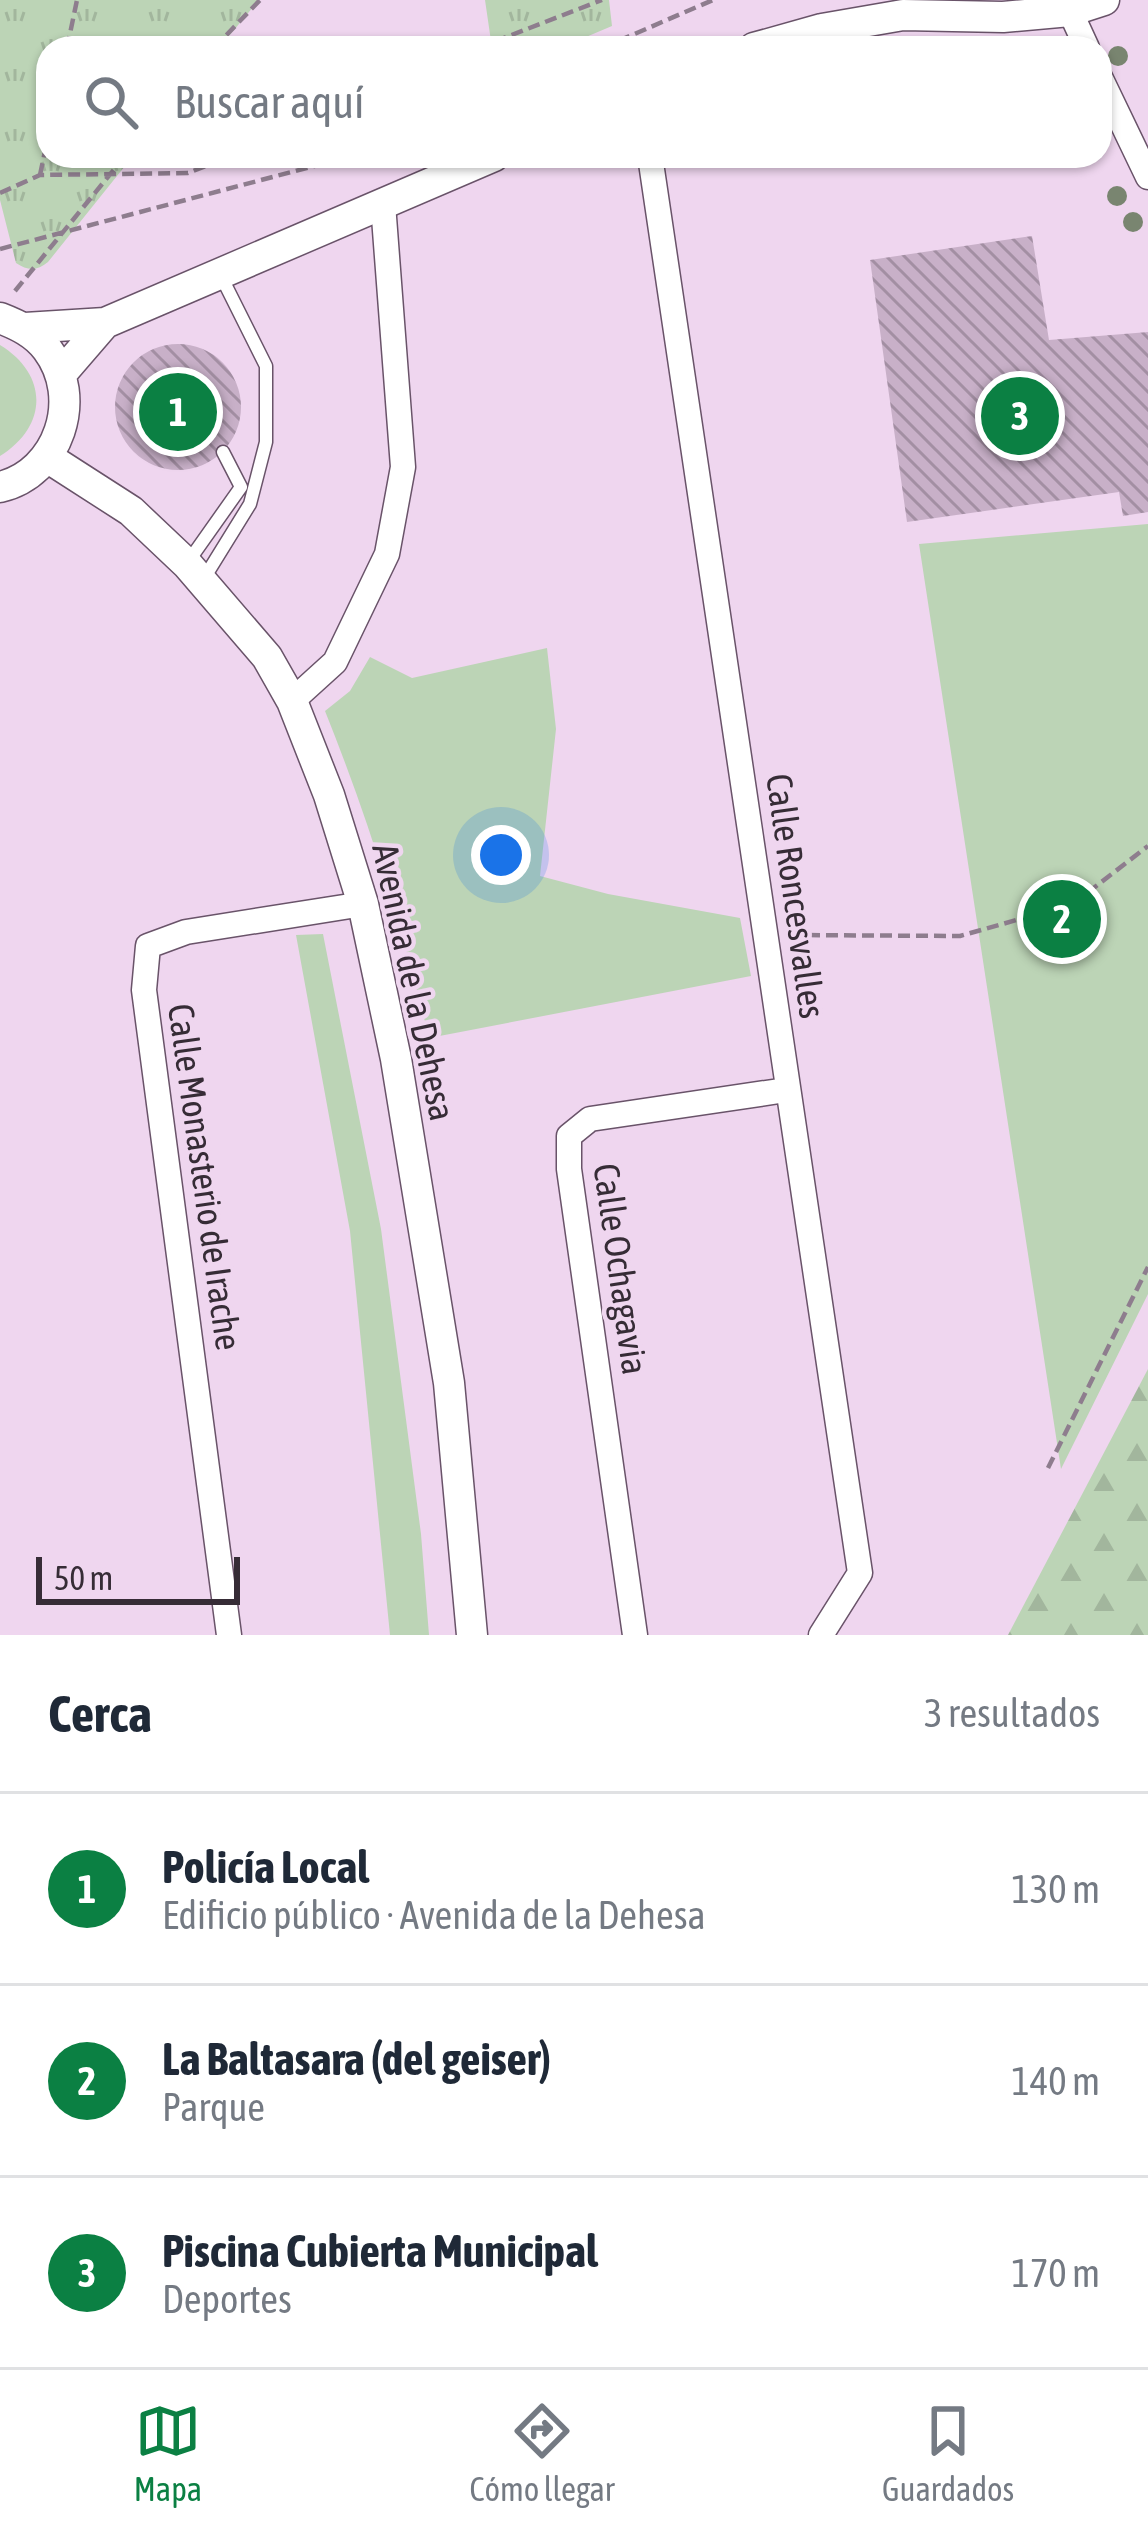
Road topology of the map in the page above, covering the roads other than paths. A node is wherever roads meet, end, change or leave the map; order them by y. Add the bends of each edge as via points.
1 (1104, 0) edge
2 (1070, 11) junction
3 (797, 36) edge
4 (1081, 36) edge
5 (1112, 102) edge
6 (467, 168) edge
7 (652, 168) edge
8 (1148, 177) edge
9 (383, 205) junction
10 (220, 276) junction
11 (12, 313) edge
12 (105, 323) junction
13 (61, 374) junction
14 (224, 452) dead end
15 (47, 457) junction
16 (0, 487) edge
17 (195, 573) junction
18 (292, 701) junction
19 (363, 904) junction
20 (786, 1090) junction
21 (229, 1635) edge
22 (472, 1635) edge
23 (635, 1635) edge
24 (821, 1635) edge

1 - 2 street
2 - 3 street via 903,15
2 - 4 street
5 - 8 street
6 - 9 street
7 - 20 street, Calle Roncesvalles
9 - 10 street
9 - 18 street via 403,466 387,554 335,662
10 - 12 street
10 - 17 lane via 266,366 266,442 250,504
11 - 12 street
11 - 13 street
12 - 13 street
13 - 15 street via 66,403
14 - 17 lane via 241,487
15 - 16 street
15 - 17 street, Avenida de la Dehesa via 131,511
17 - 18 street, Avenida de la Dehesa via 267,657
18 - 19 street, Avenida de la Dehesa
19 - 21 street, Calle Monasterio de Irache via 186,932 148,946 144,990
19 - 22 street, Avenida de la Dehesa via 449,1383
20 - 23 street, Calle Ochagavia via 590,1120 568,1136
20 - 24 street, Calle Roncesvalles via 860,1573

